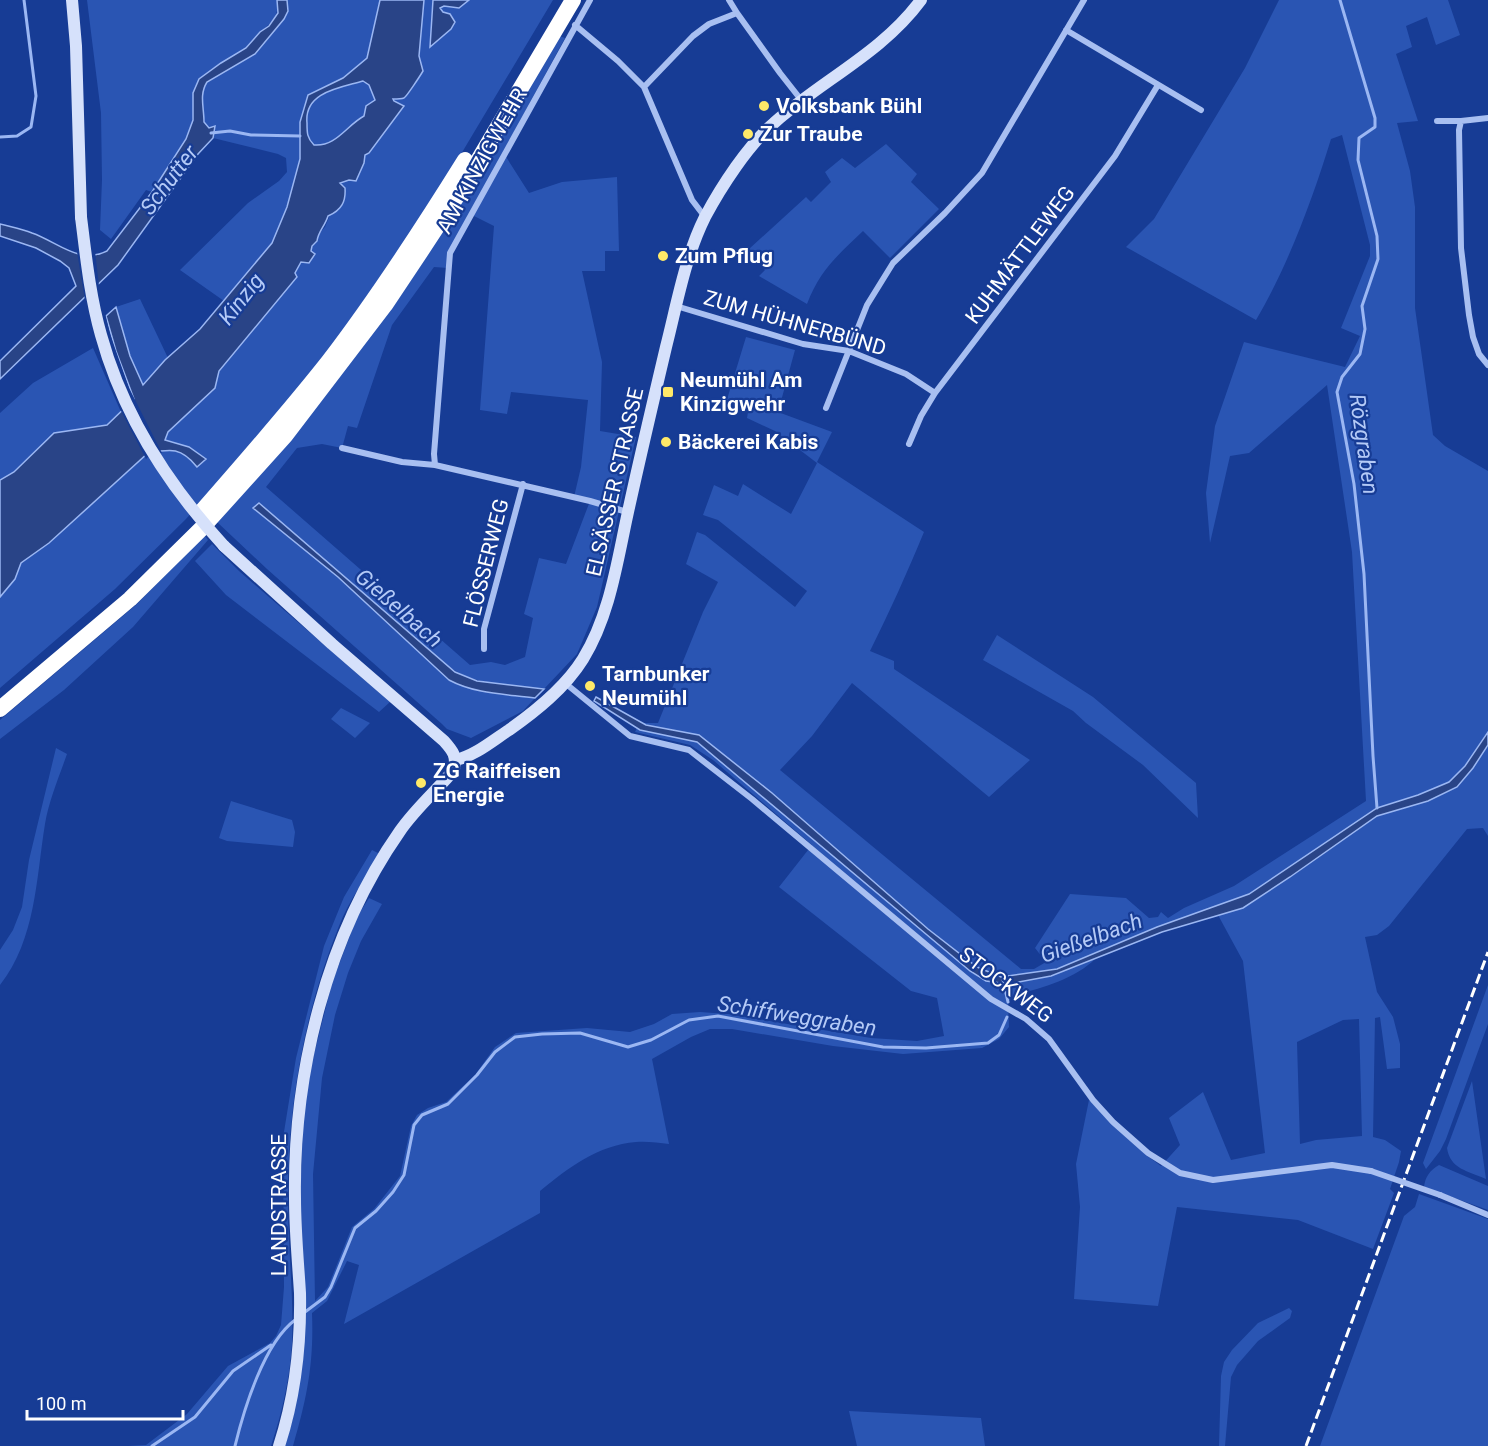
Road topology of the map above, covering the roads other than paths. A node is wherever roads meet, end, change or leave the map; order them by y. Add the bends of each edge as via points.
1 (72, 0) edge
2 (561, 0) edge
3 (573, 0) edge
4 (590, 0) edge
5 (729, 0) edge
6 (921, 0) edge
7 (1084, 0) edge
8 (737, 13) junction
9 (575, 25) junction
10 (1066, 30) junction
11 (1158, 85) junction
12 (644, 87) junction
13 (802, 101) junction
14 (1201, 110) dead end
15 (1488, 118) edge
16 (1437, 121) dead end
17 (1461, 121) junction
18 (705, 218) junction
19 (676, 306) junction
20 (849, 351) junction
21 (1488, 365) edge
22 (935, 393) junction
23 (826, 408) dead end
24 (909, 444) dead end
25 (342, 448) dead end
26 (435, 465) junction
27 (523, 484) junction
28 (628, 512) junction
29 (484, 649) dead end
30 (565, 683) junction
31 (0, 697) edge
32 (0, 709) edge
33 (456, 760) junction
34 (1488, 1215) edge
35 (279, 1446) edge

1 - 33 street, bridge via 81,217 94,308 116,382 139,429 178,493 224,546 444,741
2 - 31 highway via 410,246 274,430 191,523 120,594
3 - 32 highway via 421,251 372,323 285,436 201,529 130,599
4 - 9 street, AM KINZIGWEHR
5 - 8 street
6 - 13 street, ELSÄSSER STRASSE via 883,42
7 - 10 street
8 - 12 street via 709,24 693,36
8 - 13 street
9 - 12 street
9 - 26 street, AM KINZIGWEHR via 450,253
10 - 11 street
10 - 20 street via 982,173 893,263 867,305
11 - 14 street
11 - 22 street, KUHMÄTTLEWEG via 1115,156
12 - 18 street via 692,200
13 - 18 street, ELSÄSSER STRASSE via 773,123 735,168
15 - 17 street
16 - 17 street
17 - 21 street via 1461,248 1473,337
18 - 19 street, ELSÄSSER STRASSE
19 - 20 street, ZUM HÜHNERBÜND via 803,344
19 - 28 street, ELSÄSSER STRASSE
20 - 22 street, ZUM HÜHNERBÜND via 906,374
20 - 23 street
22 - 24 street, KUHMÄTTLEWEG
25 - 26 street
26 - 27 street
27 - 28 street
27 - 29 street, FLÖSSERWEG via 484,629
28 - 30 street, ELSÄSSER STRASSE via 606,606 583,659
30 - 33 street, ELSÄSSER STRASSE via 525,719 479,750
30 - 34 street, STOCKWEG, bridge via 630,735 688,750 752,799 991,999 1026,1019 1049,1039 1113,1122 1148,1153 1180,1173 1213,1180 1332,1165 1371,1171
33 - 35 street, LANDSTRASSE via 454,770 401,830 362,892 331,966 306,1065 296,1145 299,1336 291,1402

